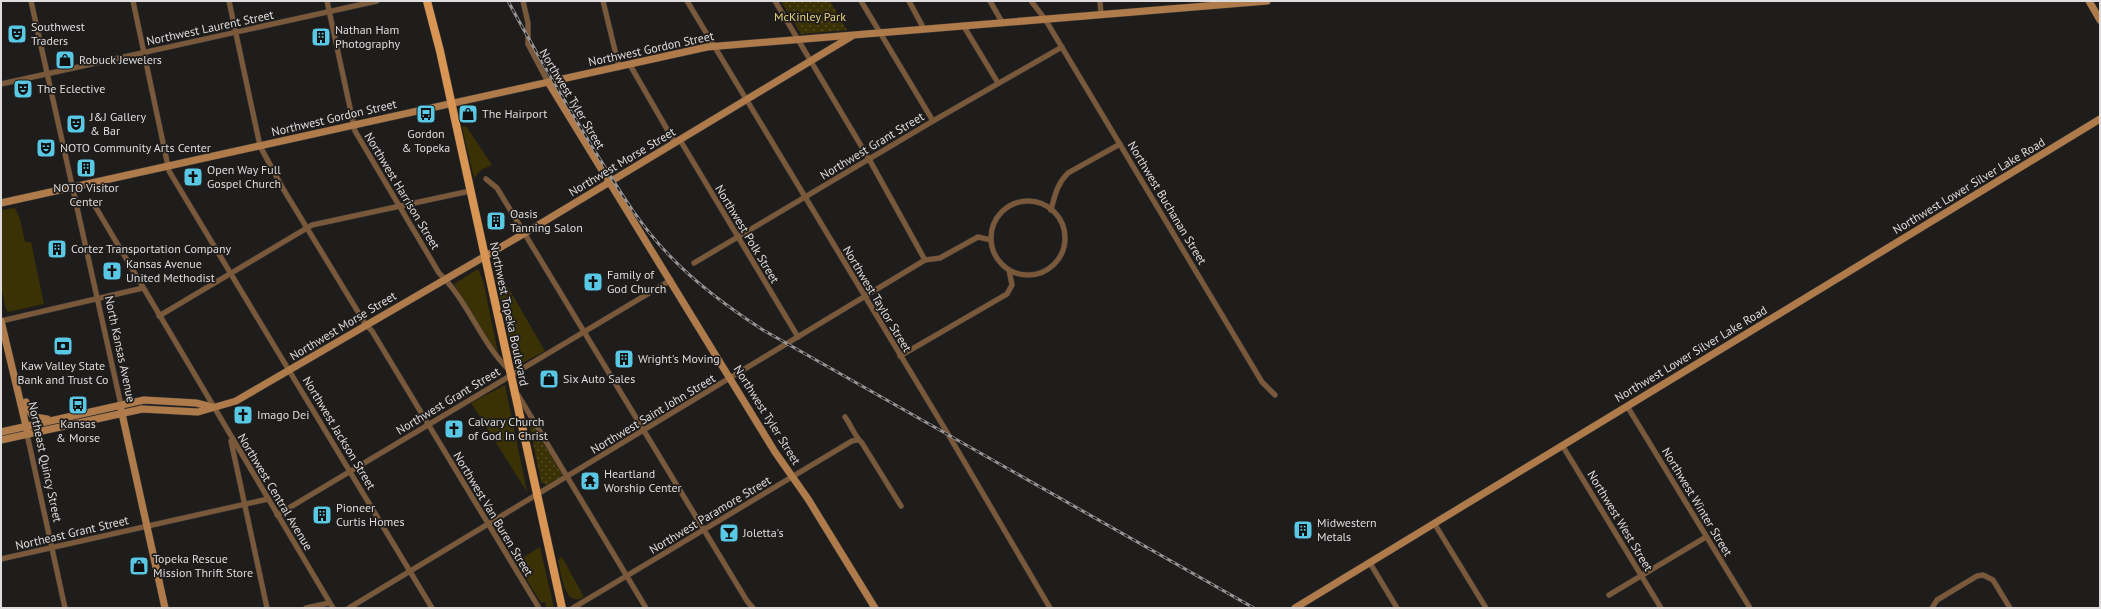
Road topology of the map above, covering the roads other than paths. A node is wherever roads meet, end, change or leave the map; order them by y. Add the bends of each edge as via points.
1 (31, 1) edge
2 (133, 1) edge
3 (229, 1) edge
4 (327, 1) edge
5 (377, 1) edge
6 (427, 1) edge
7 (523, 1) edge
8 (603, 1) edge
9 (687, 1) edge
10 (774, 1) edge
11 (861, 1) edge
12 (909, 1) edge
13 (990, 1) edge
14 (1031, 1) edge
15 (1100, 1) edge
16 (1267, 1) edge
17 (2088, 1) edge
18 (1228, 2) edge
19 (329, 11) junction
20 (1101, 14) junction
21 (1045, 19) junction
22 (2100, 20) edge
23 (1002, 22) junction
24 (963, 26) junction
25 (924, 29) junction
26 (236, 32) junction
27 (880, 32) junction
28 (853, 35) junction
29 (798, 40) junction
30 (714, 46) junction
31 (1062, 47) junction
32 (143, 53) junction
33 (810, 62) junction
34 (630, 65) junction
35 (619, 67) junction
36 (47, 75) junction
37 (548, 82) junction
38 (998, 83) junction
39 (1, 84) edge
40 (746, 100) junction
41 (450, 103) junction
42 (2100, 119) edge
43 (933, 121) junction
44 (353, 125) junction
45 (677, 142) junction
46 (1120, 144) junction
47 (260, 146) junction
48 (869, 160) junction
49 (168, 166) junction
50 (486, 179) dead end
51 (609, 182) junction
52 (73, 187) junction
53 (470, 191) junction
54 (805, 198) junction
55 (92, 201) dead end
56 (1, 202) edge
57 (399, 206) junction
58 (1051, 210) junction
59 (307, 228) junction
60 (525, 232) junction
61 (738, 238) junction
62 (991, 240) junction
63 (484, 256) junction
64 (926, 260) junction
65 (694, 263) dead end
66 (1009, 270) junction
67 (230, 274) junction
68 (445, 278) junction
69 (671, 280) junction
70 (143, 288) junction
71 (864, 297) junction
72 (97, 299) junction
73 (159, 316) junction
74 (1, 321) edge
75 (366, 326) junction
76 (584, 331) junction
77 (798, 338) junction
78 (900, 356) junction
79 (289, 371) junction
80 (509, 372) junction
81 (14, 375) junction
82 (731, 378) junction
83 (512, 385) junction
84 (1275, 395) dead end
85 (121, 405) junction
86 (1627, 406) junction
87 (212, 407) junction
88 (122, 413) junction
89 (72, 415) junction
90 (845, 417) dead end
91 (428, 424) junction
92 (27, 430) junction
93 (644, 430) junction
94 (1, 432) edge
95 (230, 436) junction
96 (1, 440) edge
97 (857, 440) junction
98 (1562, 445) junction
99 (350, 471) junction
100 (567, 478) junction
101 (793, 478) junction
102 (536, 495) junction
103 (268, 499) junction
104 (244, 504) junction
105 (901, 506) dead end
106 (277, 515) junction
107 (1434, 523) junction
108 (489, 524) junction
109 (147, 526) junction
110 (704, 529) junction
111 (1706, 537) junction
112 (52, 548) junction
113 (1, 559) edge
114 (1370, 563) junction
115 (410, 571) junction
116 (1641, 575) junction
117 (627, 576) junction
118 (1609, 595) dead end
119 (330, 603) junction
120 (66, 608) edge
121 (165, 608) edge
122 (266, 608) edge
123 (306, 608) edge
124 (332, 608) edge
125 (349, 608) edge
126 (432, 608) edge
127 (539, 608) edge
128 (562, 608) edge
129 (573, 608) edge
130 (646, 608) edge
131 (753, 608) edge
132 (875, 608) edge
133 (1050, 608) edge
134 (1295, 608) edge
135 (1397, 608) edge
136 (1486, 608) edge
137 (1661, 608) edge
138 (1750, 608) edge
139 (1932, 608) edge
140 (2010, 608) edge

1 - 36 street, North Kansas Avenue
2 - 32 street, Northwest Jackson Street
3 - 26 street, Northwest Van Buren Street
4 - 19 street, Northwest Harrison Street
5 - 19 street, Northwest Laurent Street
6 - 41 main road, Northwest Topeka Boulevard
7 - 37 street, Northwest Tyler Street via 528,23 528,44
8 - 35 street
9 - 30 street, Northwest Taylor Street
10 - 29 street
11 - 27 street
12 - 25 street
13 - 23 street
14 - 21 street, Northwest Buchanan Street
15 - 20 street
16 - 18 main road, Northwest Gordon Street
17 - 22 main road
18 - 20 main road, Northwest Gordon Street
19 - 26 street, Northwest Laurent Street
19 - 44 street, Northwest Harrison Street
20 - 21 main road, Northwest Gordon Street
21 - 23 main road, Northwest Gordon Street
21 - 31 street, Northwest Buchanan Street
23 - 24 main road, Northwest Gordon Street
24 - 25 main road, Northwest Gordon Street
24 - 38 street
25 - 27 main road, Northwest Gordon Street
26 - 32 street, Northwest Laurent Street
26 - 47 street, Northwest Van Buren Street
27 - 28 main road, Northwest Gordon Street
27 - 43 street
28 - 29 main road, Northwest Gordon Street
28 - 33 main road, Northwest Morse Street
29 - 30 main road, Northwest Gordon Street
29 - 33 street
30 - 34 main road, Northwest Gordon Street
30 - 40 street, Northwest Taylor Street
31 - 38 street, Northwest Grant Street
31 - 46 street, Northwest Buchanan Street
32 - 36 street, Northwest Laurent Street
32 - 49 street, Northwest Jackson Street
33 - 40 main road, Northwest Morse Street
33 - 48 street
34 - 35 main road, Northwest Gordon Street
34 - 45 street, Northwest Polk Street
35 - 37 main road, Northwest Gordon Street
36 - 39 street, Northwest Laurent Street
36 - 52 street, North Kansas Avenue
37 - 41 main road, Northwest Gordon Street
37 - 51 main road, Northwest Tyler Street
38 - 43 street, Northwest Grant Street
40 - 45 main road, Northwest Morse Street
40 - 54 street, Northwest Taylor Street
41 - 44 main road, Northwest Gordon Street
41 - 53 main road, Northwest Topeka Boulevard
42 - 86 main road, Northwest Lower Silver Lake Road
43 - 48 street, Northwest Grant Street
44 - 47 main road, Northwest Gordon Street
44 - 57 street, Northwest Harrison Street
45 - 51 main road, Northwest Morse Street
45 - 61 street, Northwest Polk Street
46 - 58 street via 1068,173 1058,185
46 - 84 street, Northwest Buchanan Street via 1262,382
47 - 49 main road, Northwest Gordon Street
47 - 59 street, Northwest Van Buren Street
48 - 54 street, Northwest Grant Street
48 - 64 street
49 - 52 main road, Northwest Gordon Street
49 - 67 street, Northwest Jackson Street
50 - 60 street via 497,188
51 - 60 main road, Northwest Morse Street
51 - 69 main road, Northwest Tyler Street
52 - 56 main road, Northwest Gordon Street
52 - 72 street, North Kansas Avenue
53 - 57 street
53 - 63 main road, Northwest Topeka Boulevard
54 - 61 street, Northwest Grant Street
54 - 71 street, Northwest Taylor Street
55 - 70 street, Northwest Central Avenue
57 - 59 street
57 - 68 street, Northwest Harrison Street
58 - 62 street via 1032,201 1011,205 996,219
58 - 66 street via 1060,220 1064,232 1064,245 1056,262 1047,270 1035,274 1022,275
59 - 67 street
59 - 75 street, Northwest Van Buren Street
60 - 63 main road, Northwest Morse Street
60 - 76 street
61 - 65 street, Northwest Grant Street
61 - 77 street, Northwest Polk Street
62 - 64 street, Northwest Saint John Street via 978,237 940,258
62 - 66 street via 998,259
63 - 68 main road, Northwest Morse Street
63 - 80 main road, Northwest Topeka Boulevard
64 - 71 street, Northwest Saint John Street
66 - 78 street via 1012,285 1007,294
67 - 73 street
67 - 79 street, Northwest Jackson Street
68 - 75 main road, Northwest Morse Street
68 - 80 street, Northwest Harrison Street via 497,358
69 - 76 street, Northwest Grant Street
69 - 82 main road, Northwest Tyler Street
70 - 72 street
70 - 73 street, Northwest Central Avenue
71 - 77 street, Northwest Saint John Street
71 - 78 street, Northwest Taylor Street
72 - 74 street
72 - 85 street, North Kansas Avenue
73 - 87 street, Northwest Central Avenue
74 - 81 main road, Northeast Quincy Street
75 - 79 main road, Northwest Morse Street
75 - 91 street, Northwest Van Buren Street via 372,331
76 - 80 street, Northwest Grant Street
76 - 93 street
77 - 82 street, Northwest Saint John Street
78 - 133 street, Northwest Taylor Street
79 - 87 main road, Northwest Morse Street via 243,398
79 - 99 street, Northwest Jackson Street
80 - 83 main road, Northwest Topeka Boulevard
80 - 91 street, Northwest Grant Street
81 - 89 main road via 22,388 27,408 34,417 45,420
81 - 92 main road, Northeast Quincy Street
82 - 93 street, Northwest Saint John Street
82 - 101 main road, Northwest Tyler Street
83 - 100 street
83 - 102 main road, Northwest Topeka Boulevard
85 - 87 main road, Northwest Morse Street via 159,400
85 - 88 main road, North Kansas Avenue
85 - 89 main road, Northwest Morse Street
86 - 98 main road, Northwest Lower Silver Lake Road
86 - 111 street, Northwest Winter Street
87 - 88 main road, Northwest Morse Street via 198,412 152,409
87 - 95 street, Northwest Central Avenue
88 - 92 main road, Northwest Morse Street
88 - 109 main road, North Kansas Avenue
89 - 92 main road
90 - 97 street via 853,428
91 - 99 street, Northwest Grant Street
91 - 108 street, Northwest Van Buren Street
92 - 94 main road
92 - 96 main road
92 - 112 street, Northeast Quincy Street
93 - 100 street, Northwest Saint John Street
93 - 110 street
95 - 103 street, Northwest Central Avenue
95 - 104 street
97 - 101 street, Northwest Paramore Street
97 - 105 street via 862,443
98 - 107 main road, Northwest Lower Silver Lake Road
98 - 116 street, Northwest West Street
99 - 106 street, Northwest Grant Street
99 - 115 street, Northwest Jackson Street
100 - 102 street, Northwest Saint John Street
100 - 117 street
101 - 110 street, Northwest Paramore Street
101 - 132 main road, Northwest Tyler Street
102 - 108 street, Northwest Saint John Street
102 - 128 main road, Northwest Topeka Boulevard
103 - 104 street
103 - 106 street, Northwest Central Avenue
104 - 109 street
104 - 122 street
106 - 119 street, Northwest Central Avenue
107 - 114 main road, Northwest Lower Silver Lake Road
107 - 136 street
108 - 115 street, Northwest Saint John Street
108 - 127 street, Northwest Van Buren Street
109 - 112 street, Northeast Grant Street
109 - 121 main road, North Kansas Avenue
110 - 117 street, Northwest Paramore Street
110 - 131 street
111 - 116 street
111 - 138 street, Northwest Winter Street
112 - 113 street, Northeast Grant Street
112 - 120 street, Northeast Quincy Street
114 - 134 main road, Northwest Lower Silver Lake Road
114 - 135 street
115 - 125 street, Northwest Saint John Street
115 - 126 street, Northwest Jackson Street
116 - 118 street
116 - 137 street, Northwest West Street
117 - 129 street, Northwest Paramore Street
117 - 130 street
119 - 123 street
119 - 124 street, Northwest Central Avenue
139 - 140 street via 1937,600 1983,575 1993,580

